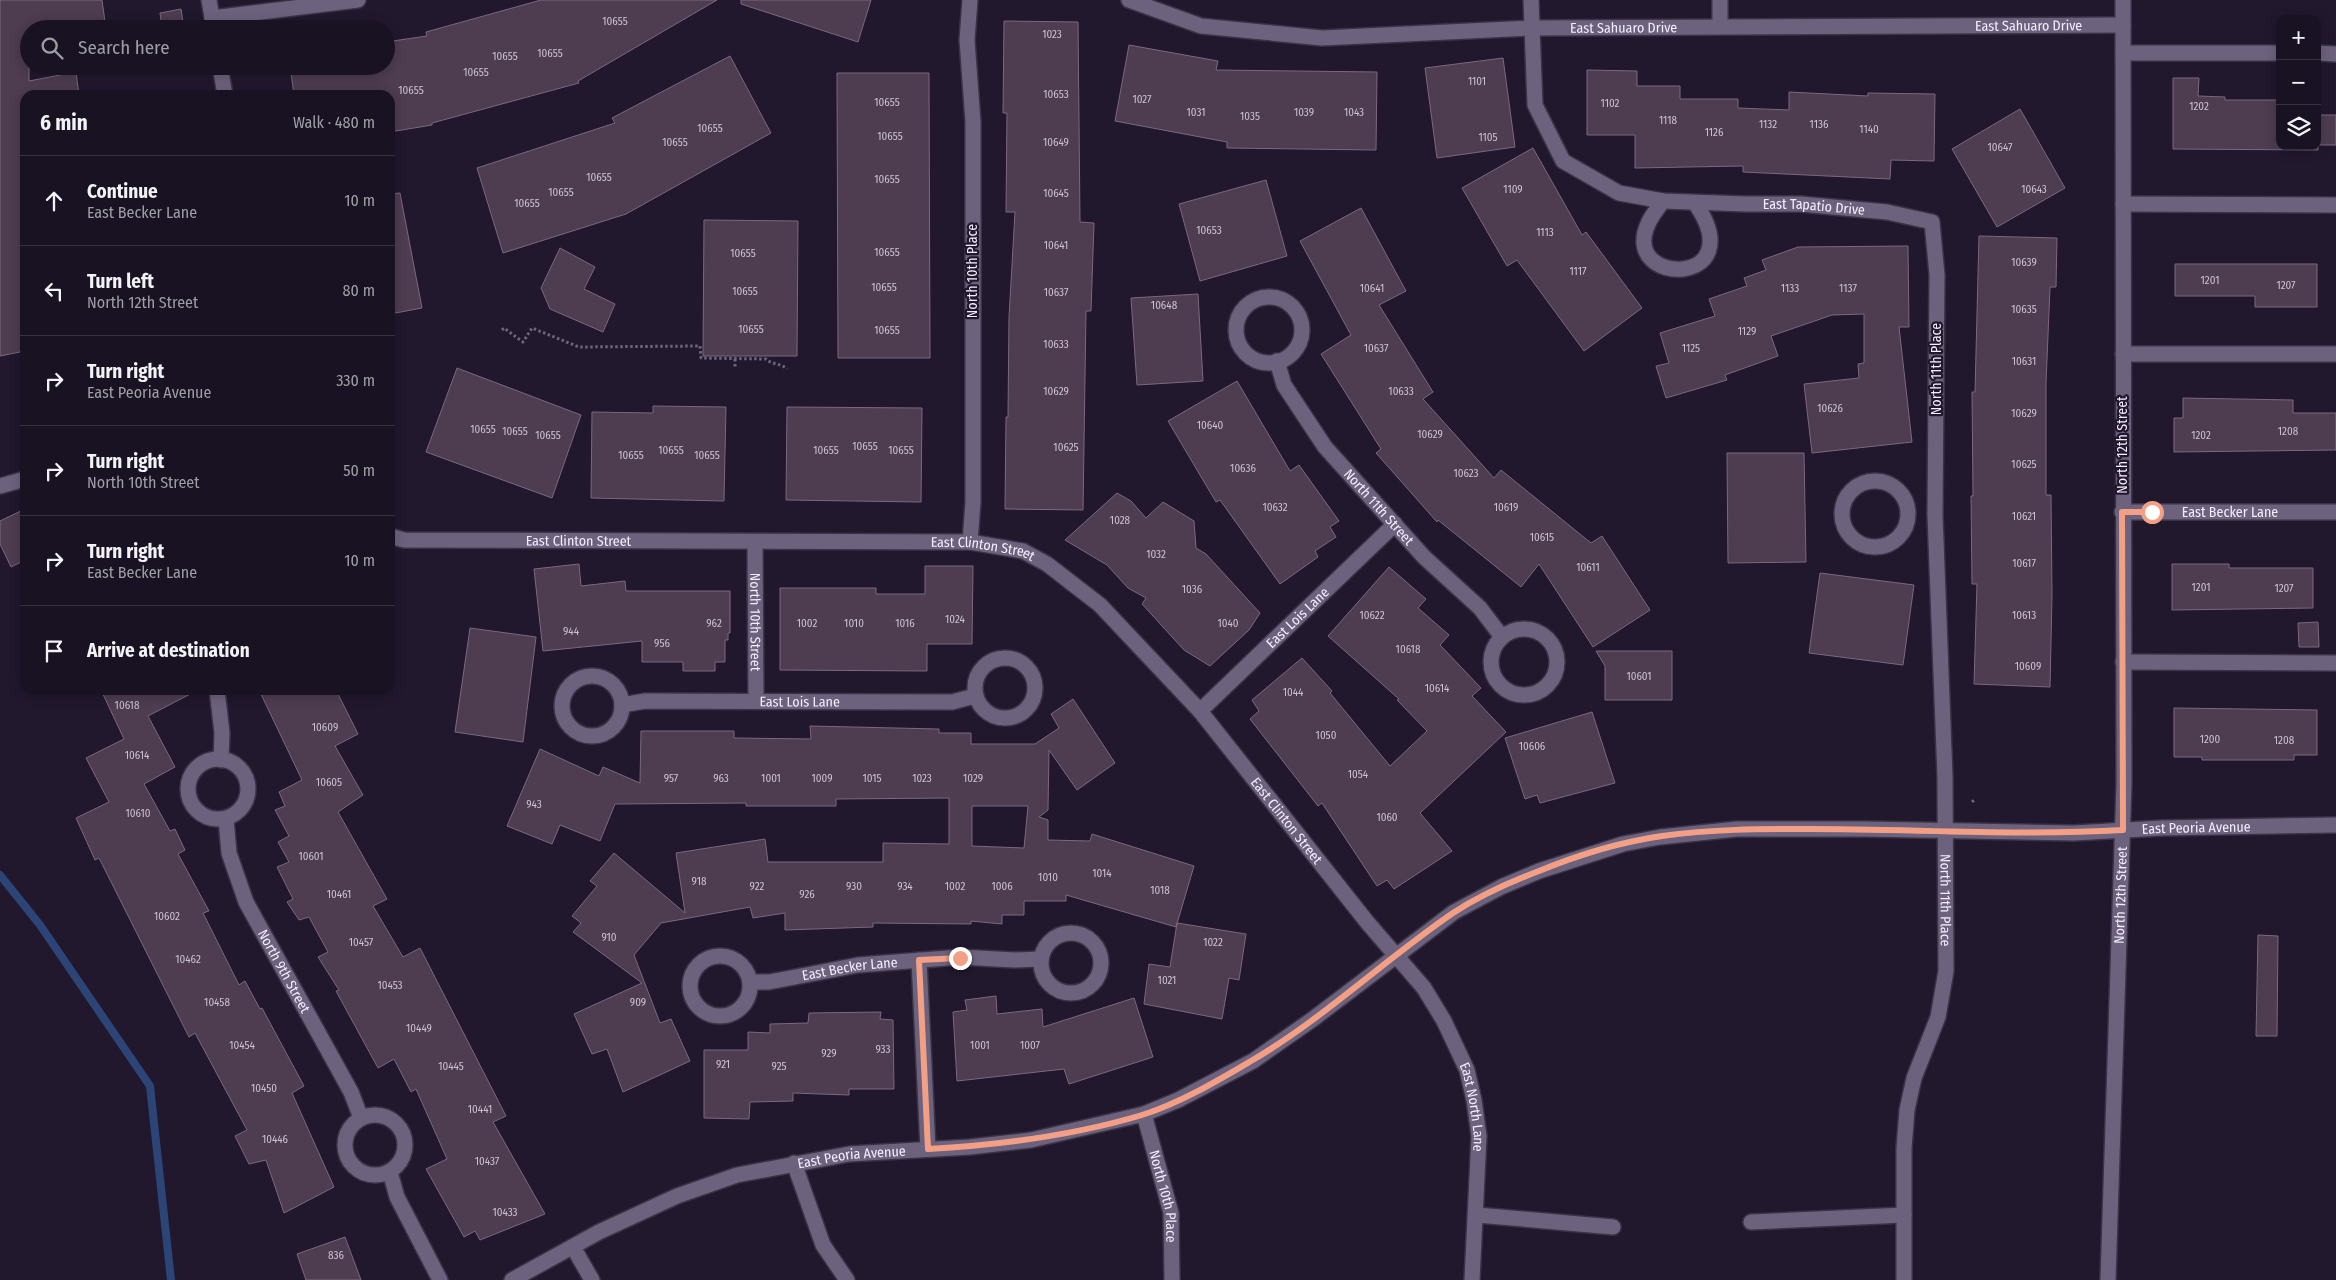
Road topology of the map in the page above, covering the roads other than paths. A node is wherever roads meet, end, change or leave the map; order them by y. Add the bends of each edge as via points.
1 (209, 0) edge
2 (358, 0) edge
3 (970, 0) edge
4 (1129, 0) edge
5 (1531, 0) edge
6 (1720, 0) edge
7 (2123, 0) edge
8 (212, 20) edge
9 (237, 20) edge
10 (2123, 25) junction
11 (1720, 26) junction
12 (1533, 28) junction
13 (2123, 53) junction
14 (2276, 53) edge
15 (2321, 54) edge
16 (2336, 54) edge
17 (222, 75) edge
18 (224, 90) edge
19 (1663, 201) junction
20 (1695, 203) junction
21 (2123, 204) junction
22 (2336, 205) edge
23 (1932, 222) joint
24 (2123, 354) junction
25 (2336, 354) edge
26 (1277, 361) junction
27 (20, 480) edge
28 (0, 486) edge
29 (2122, 512) junction
30 (2336, 512) edge
31 (1935, 515) junction
32 (1908, 516) junction
33 (1396, 524) junction
34 (395, 537) edge
35 (756, 542) junction
36 (970, 542) junction
37 (1502, 637) junction
38 (2123, 662) junction
39 (2336, 663) edge
40 (218, 695) edge
41 (975, 696) junction
42 (756, 701) junction
43 (622, 705) junction
44 (1200, 711) junction
45 (221, 760) junction
46 (226, 818) junction
47 (2336, 825) edge
48 (2123, 830) junction
49 (1946, 832) junction
50 (1396, 956) junction
51 (1041, 959) junction
52 (919, 960) junction
53 (750, 982) junction
54 (1144, 1114) junction
55 (361, 1118) junction
56 (928, 1149) junction
57 (794, 1163) junction
58 (390, 1172) junction
59 (1477, 1215) junction
60 (1904, 1215) junction
61 (1751, 1222) dead end
62 (1613, 1227) dead end
63 (573, 1247) junction
64 (440, 1280) edge
65 (512, 1280) edge
66 (592, 1280) edge
67 (847, 1280) edge
68 (1172, 1280) edge
69 (1472, 1280) edge
70 (1904, 1280) edge
71 (2108, 1280) edge

1 - 8 street
2 - 9 street
3 - 36 street, North 10th Place via 967,40 973,122
4 - 12 street, East Sahuaro Drive via 1201,26 1322,38
5 - 12 street
6 - 11 street
7 - 10 street, North 12th Street
10 - 11 street, East Sahuaro Drive
10 - 13 street, North 12th Street
11 - 12 street, East Sahuaro Drive
12 - 19 street, East Tapatio Drive via 1535,105 1563,161 1619,193
13 - 14 street
13 - 21 street, North 12th Street
15 - 16 street
17 - 18 street
19 - 20 street, East Tapatio Drive
19 - 20 street via 1648,223 1644,243 1652,260 1660,266 1679,271 1702,260 1711,240 1709,227
20 - 23 street, East Tapatio Drive via 1801,204 1887,212
21 - 22 street
21 - 24 street, North 12th Street
23 - 31 street, North 11th Place via 1937,275
24 - 25 street
24 - 29 street, North 12th Street
26 - 26 street via 1296,349 1302,327 1293,307 1284,300 1262,297 1244,307 1235,326 1236,337 1247,355 1267,363
26 - 33 street, North 11th Street via 1284,386 1325,447
27 - 28 street
29 - 30 street, East Becker Lane
29 - 38 street, North 12th Street
31 - 32 street
31 - 49 street, North 11th Place
32 - 32 street via 1902,494 1884,482 1872,481 1852,490 1842,510 1846,530 1862,545 1872,547 1897,539 1906,526
33 - 37 street, North 11th Street via 1424,558 1480,608
33 - 44 street, East Lois Lane
34 - 35 street, East Clinton Street
35 - 36 street, East Clinton Street
35 - 42 street, North 10th Street
36 - 44 street, East Clinton Street via 1023,551 1076,585 1100,605
37 - 37 street via 1494,650 1491,665 1499,684 1516,694 1536,693 1546,688 1555,675 1558,660 1550,640 1537,632 1522,629
38 - 39 street
38 - 48 street, North 12th Street
40 - 45 street
41 - 41 street via 980,705 995,717 1014,717 1034,696 1033,677 1019,662 1000,658 982,668 976,676
41 - 42 street, East Lois Lane via 952,702
42 - 43 street, East Lois Lane via 645,701
43 - 43 street via 617,690 606,680 586,677 568,687 562,706 563,715 574,731 592,736 602,735 617,723
44 - 50 street, East Clinton Street
45 - 46 street via 240,768 248,787 242,807
45 - 46 street via 211,760 195,770 190,778 188,797 192,806 207,818
46 - 55 street, North 9th Street via 228,852 246,902 351,1092
47 - 48 street, East Peoria Avenue
48 - 49 street, East Peoria Avenue
48 - 71 street, North 12th Street
49 - 50 street, East Peoria Avenue via 1737,829 1623,844 1579,856 1501,887 1454,912
49 - 60 street, North 11th Place via 1946,971 1938,1017 1914,1078 1907,1110
50 - 54 street, East Peoria Avenue via 1253,1061
50 - 59 street, East North Lane via 1424,988 1467,1070 1479,1136
51 - 51 street via 1041,969 1051,985 1068,993 1087,989 1094,983 1101,965 1096,945 1079,934 1069,933 1050,941
51 - 52 street, East Becker Lane
52 - 53 street, East Becker Lane via 858,965 769,982
52 - 56 street
53 - 53 street via 747,972 732,958 716,957 702,962 695,970 690,989 698,1007 724,1016 741,1008 750,991
54 - 56 street, East Peoria Avenue via 1031,1140
54 - 68 street, North 10th Place via 1171,1213
55 - 58 street via 382,1116 399,1126 406,1146 404,1156
55 - 58 street via 353,1124 345,1141 349,1160 362,1172 371,1175
56 - 57 street, East Peoria Avenue via 849,1154
57 - 63 street, East Peoria Avenue via 737,1175 685,1193
57 - 67 street via 823,1245
58 - 64 street via 397,1197
59 - 62 street
59 - 69 street, East North Lane
60 - 61 street
60 - 70 street, North 11th Place
63 - 65 street, East Peoria Avenue
63 - 66 street

